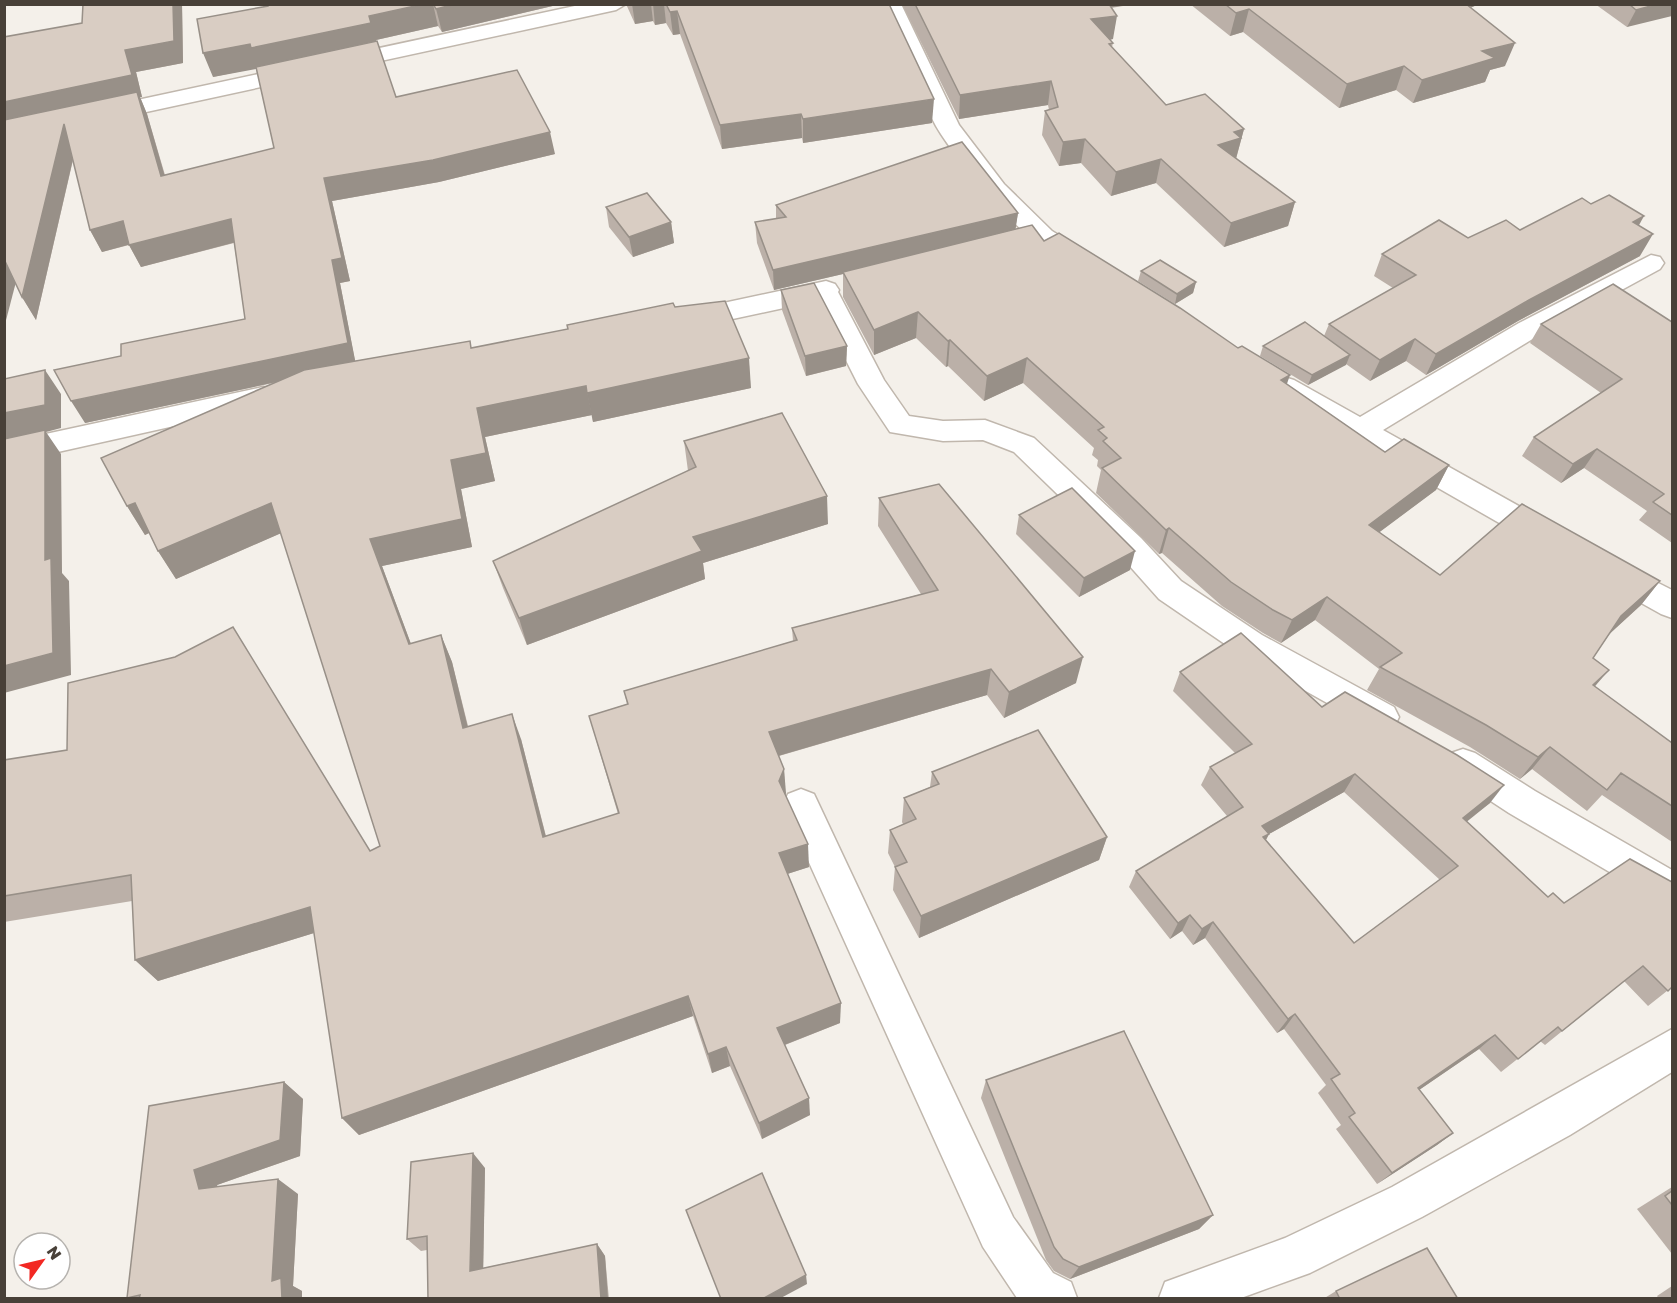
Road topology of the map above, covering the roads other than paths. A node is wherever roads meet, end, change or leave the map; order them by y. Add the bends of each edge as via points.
1 (616, 4) edge
2 (890, 4) edge
3 (74, 121) edge
4 (1043, 237) junction
5 (1008, 245) edge
6 (1651, 262) dead end
7 (1103, 274) edge
8 (663, 325) edge
9 (1264, 374) edge
10 (290, 391) edge
11 (1360, 430) junction
12 (4, 454) edge
13 (1672, 605) edge
14 (1406, 730) edge
15 (1437, 748) edge
16 (801, 805) dead end
17 (1672, 889) edge
18 (1672, 1048) edge
19 (1055, 1299) edge
20 (1181, 1299) edge

1 - 3 street
2 - 4 street via 948,126 995,189
4 - 5 street
4 - 7 street
6 - 11 street
8 - 14 street via 836,288 872,384 900,425 943,431 985,430 1024,445 1130,546 1170,590 1250,644
9 - 11 street
10 - 12 street
11 - 13 street
15 - 17 street
16 - 19 street via 998,1232 1037,1289
18 - 20 street via 1556,1120 1407,1202 1294,1257

